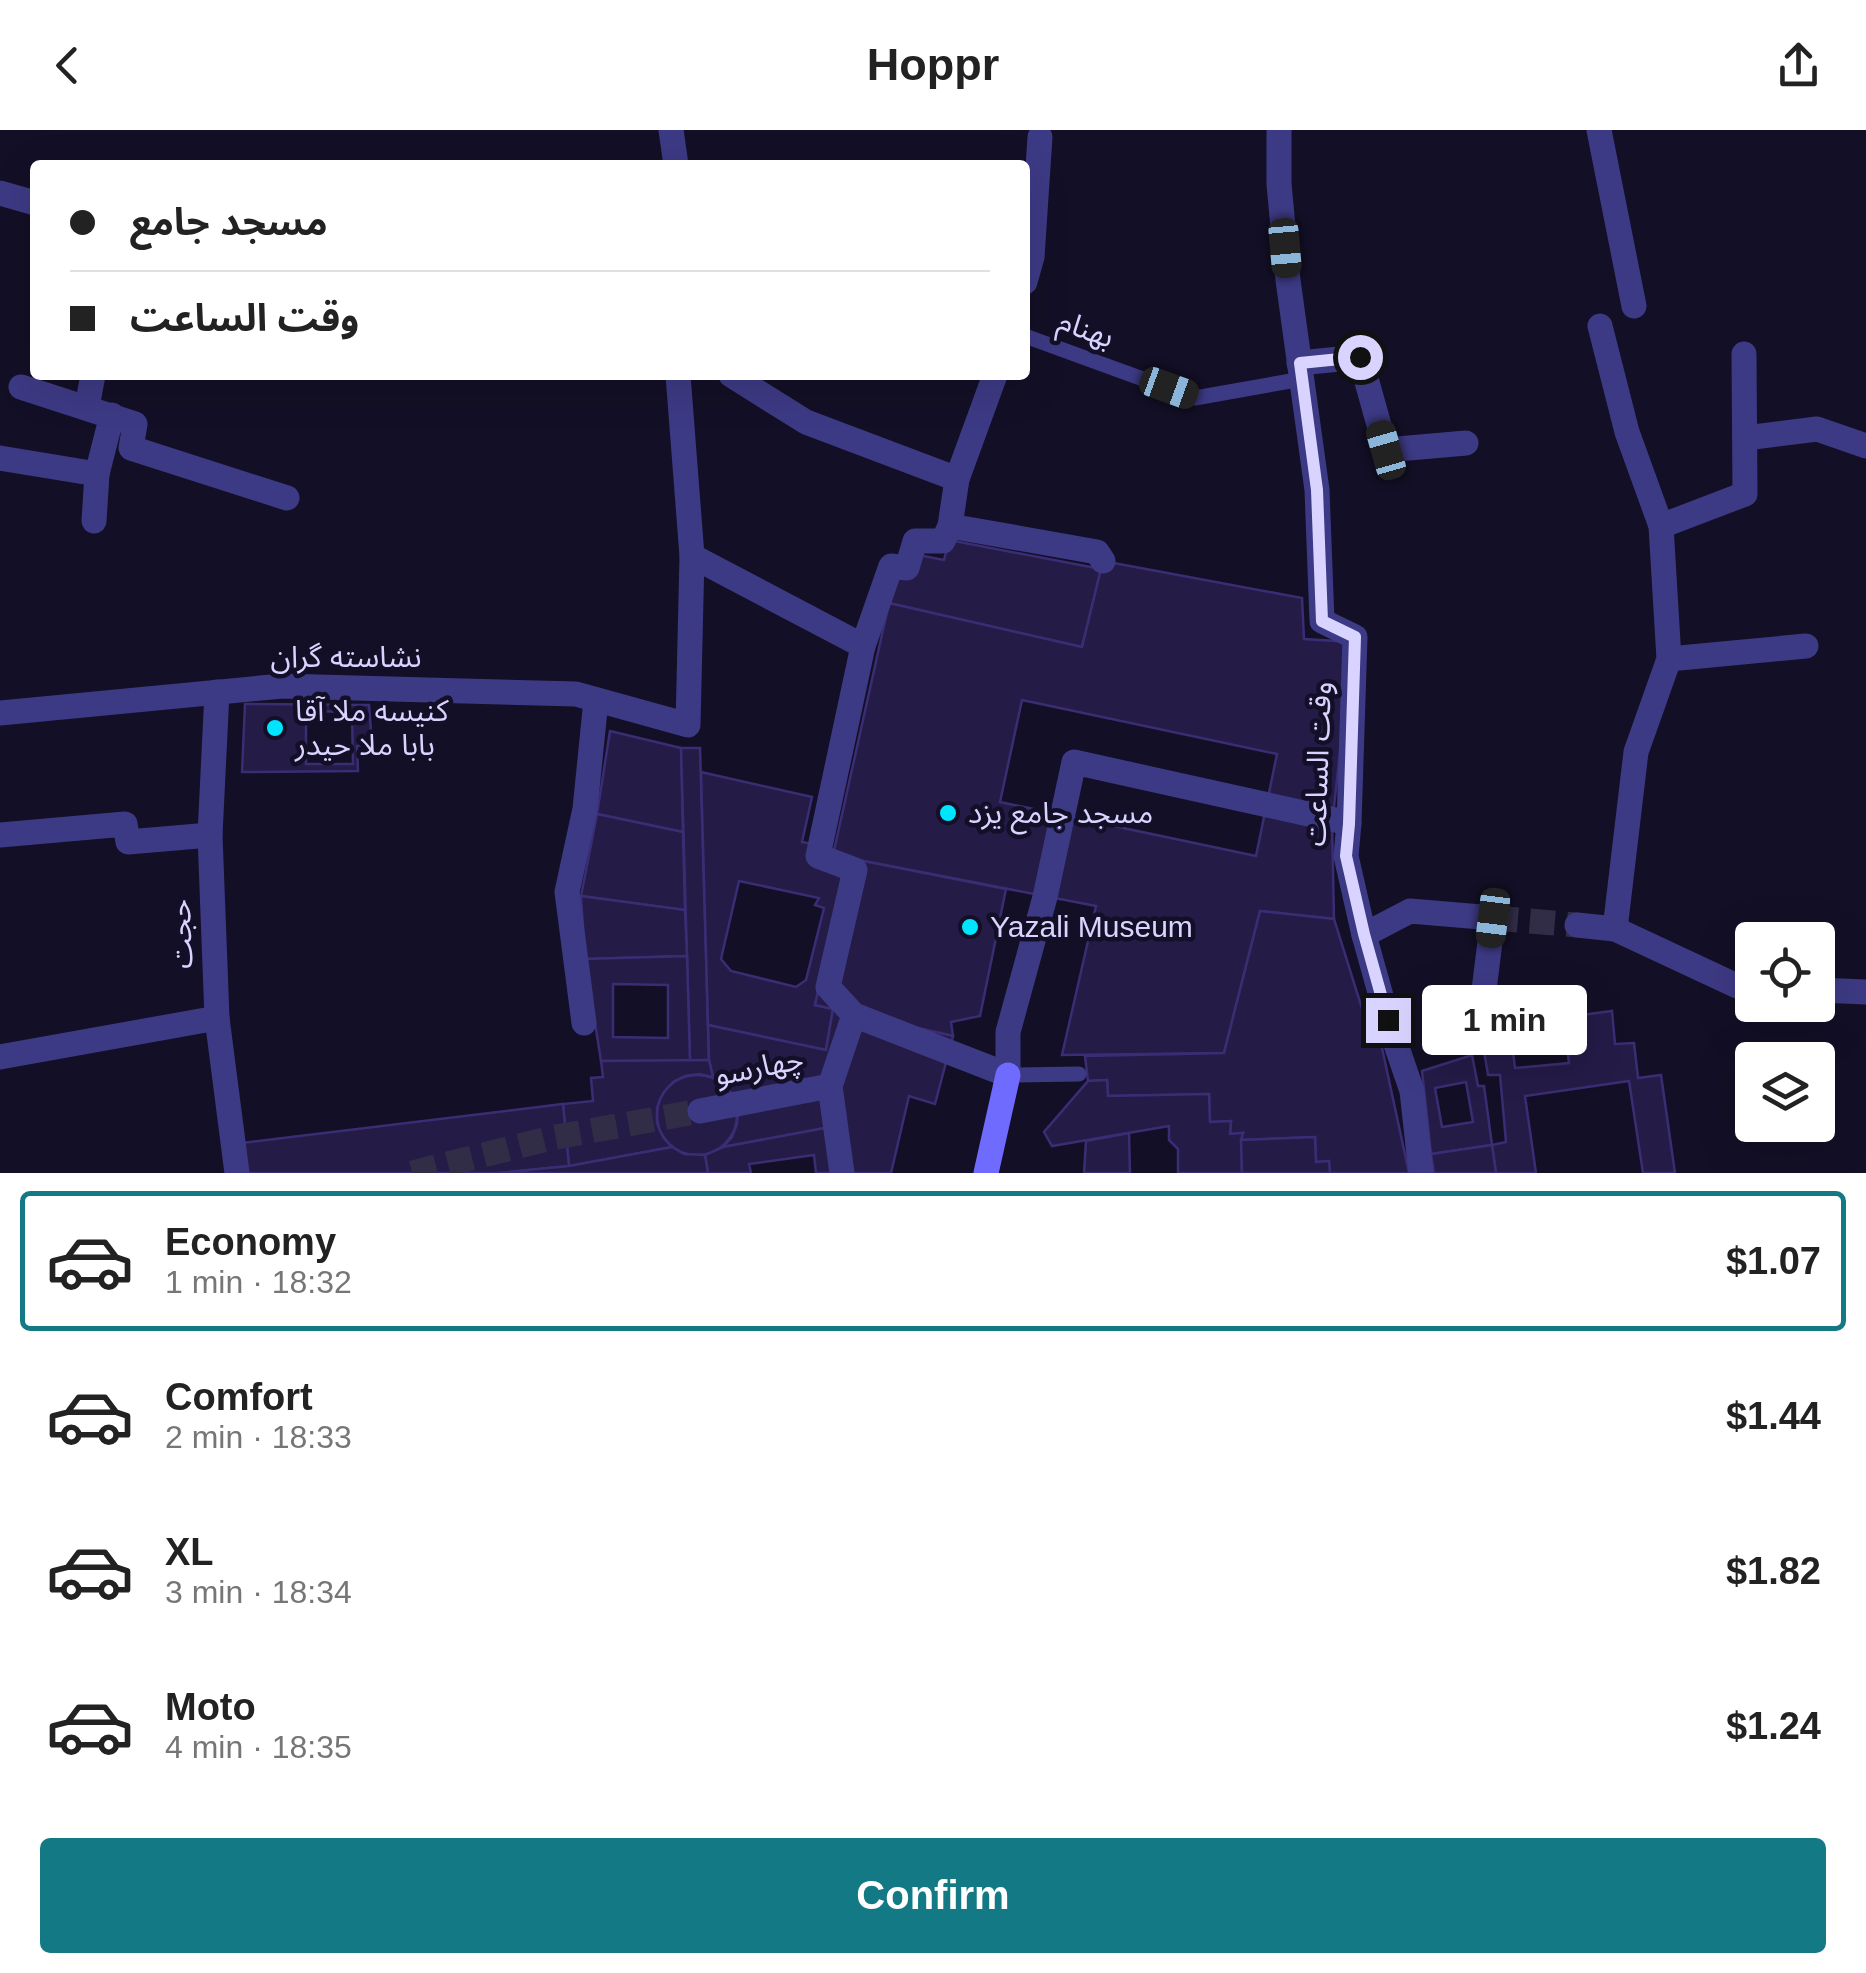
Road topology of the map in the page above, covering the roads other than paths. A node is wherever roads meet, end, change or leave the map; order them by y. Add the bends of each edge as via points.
1 (672, 130) edge
2 (1279, 130) edge
3 (1600, 130) edge
4 (1040, 138) dead end
5 (675, 160) edge
6 (0, 193) edge
7 (30, 202) edge
8 (1030, 264) edge
9 (1634, 306) dead end
10 (1600, 326) dead end
11 (1030, 338) edge
12 (1744, 354) dead end
13 (1301, 371) junction
14 (91, 380) edge
15 (678, 380) edge
16 (740, 380) edge
17 (993, 380) edge
18 (21, 387) dead end
19 (87, 406) junction
20 (112, 416) junction
21 (1746, 438) junction
22 (1466, 443) dead end
23 (1866, 446) edge
24 (0, 458) edge
25 (97, 474) junction
26 (957, 479) junction
27 (288, 498) dead end
28 (94, 521) dead end
29 (950, 526) junction
30 (1661, 526) junction
31 (692, 556) junction
32 (1103, 560) dead end
33 (864, 646) junction
34 (1806, 646) dead end
35 (1669, 659) junction
36 (217, 692) junction
37 (596, 700) junction
38 (0, 714) edge
39 (1349, 824) junction
40 (0, 835) edge
41 (210, 835) junction
42 (1578, 926) tunnel mouth
43 (1615, 928) junction
44 (1364, 934) junction
45 (1735, 985) edge
46 (1835, 991) edge
47 (1866, 992) edge
48 (1481, 1014) dead end
49 (854, 1015) junction
50 (217, 1018) junction
51 (584, 1022) dead end
52 (0, 1057) edge
53 (1080, 1074) dead end
54 (1008, 1075) junction
55 (830, 1086) junction
56 (700, 1111) tunnel mouth
57 (237, 1173) edge
58 (842, 1173) edge
59 (986, 1173) edge
60 (1421, 1173) edge

1 - 5 street
2 - 13 street, وقت الساعت
3 - 9 street
4 - 8 street
6 - 7 street
10 - 30 street via 1627,432
11 - 13 lane, بهنام via 1195,398
12 - 21 street
13 - 22 street via 1360,357 1386,450
13 - 39 street, وقت الساعت via 1317,490 1322,621 1355,637
14 - 19 street
15 - 31 street
16 - 26 street via 806,422
17 - 26 street
18 - 19 street
19 - 20 street
20 - 25 street
20 - 27 street via 134,424 131,448
21 - 23 street via 1817,429
21 - 30 street via 1745,494
24 - 25 street
25 - 28 street
26 - 29 street
29 - 32 street via 1097,552
29 - 33 street via 943,541 915,541 907,568 891,566
30 - 35 street
31 - 33 street
31 - 37 street, نشاسته گران via 688,725
33 - 49 street via 818,856 856,870 828,987
34 - 35 street
35 - 43 street via 1636,752
36 - 37 street, نشاسته گران via 282,686 576,694
36 - 38 street, نشاسته گران
36 - 41 street, حجت
37 - 51 street via 586,808 567,892
39 - 44 street, وقت الساعت via 1346,856
39 - 54 street via 1074,762 1008,1032
40 - 41 street via 124,824 128,842
41 - 50 street, حجت
42 - 43 street
43 - 45 street
44 - 48 street via 1410,910 1493,918
44 - 60 street, وقت الساعت via 1382,1024 1412,1091
46 - 47 street
49 - 54 street
49 - 55 street
50 - 52 street
50 - 57 street, حجت
53 - 54 lane
54 - 59 street
55 - 56 street, چهارسو
55 - 58 street

